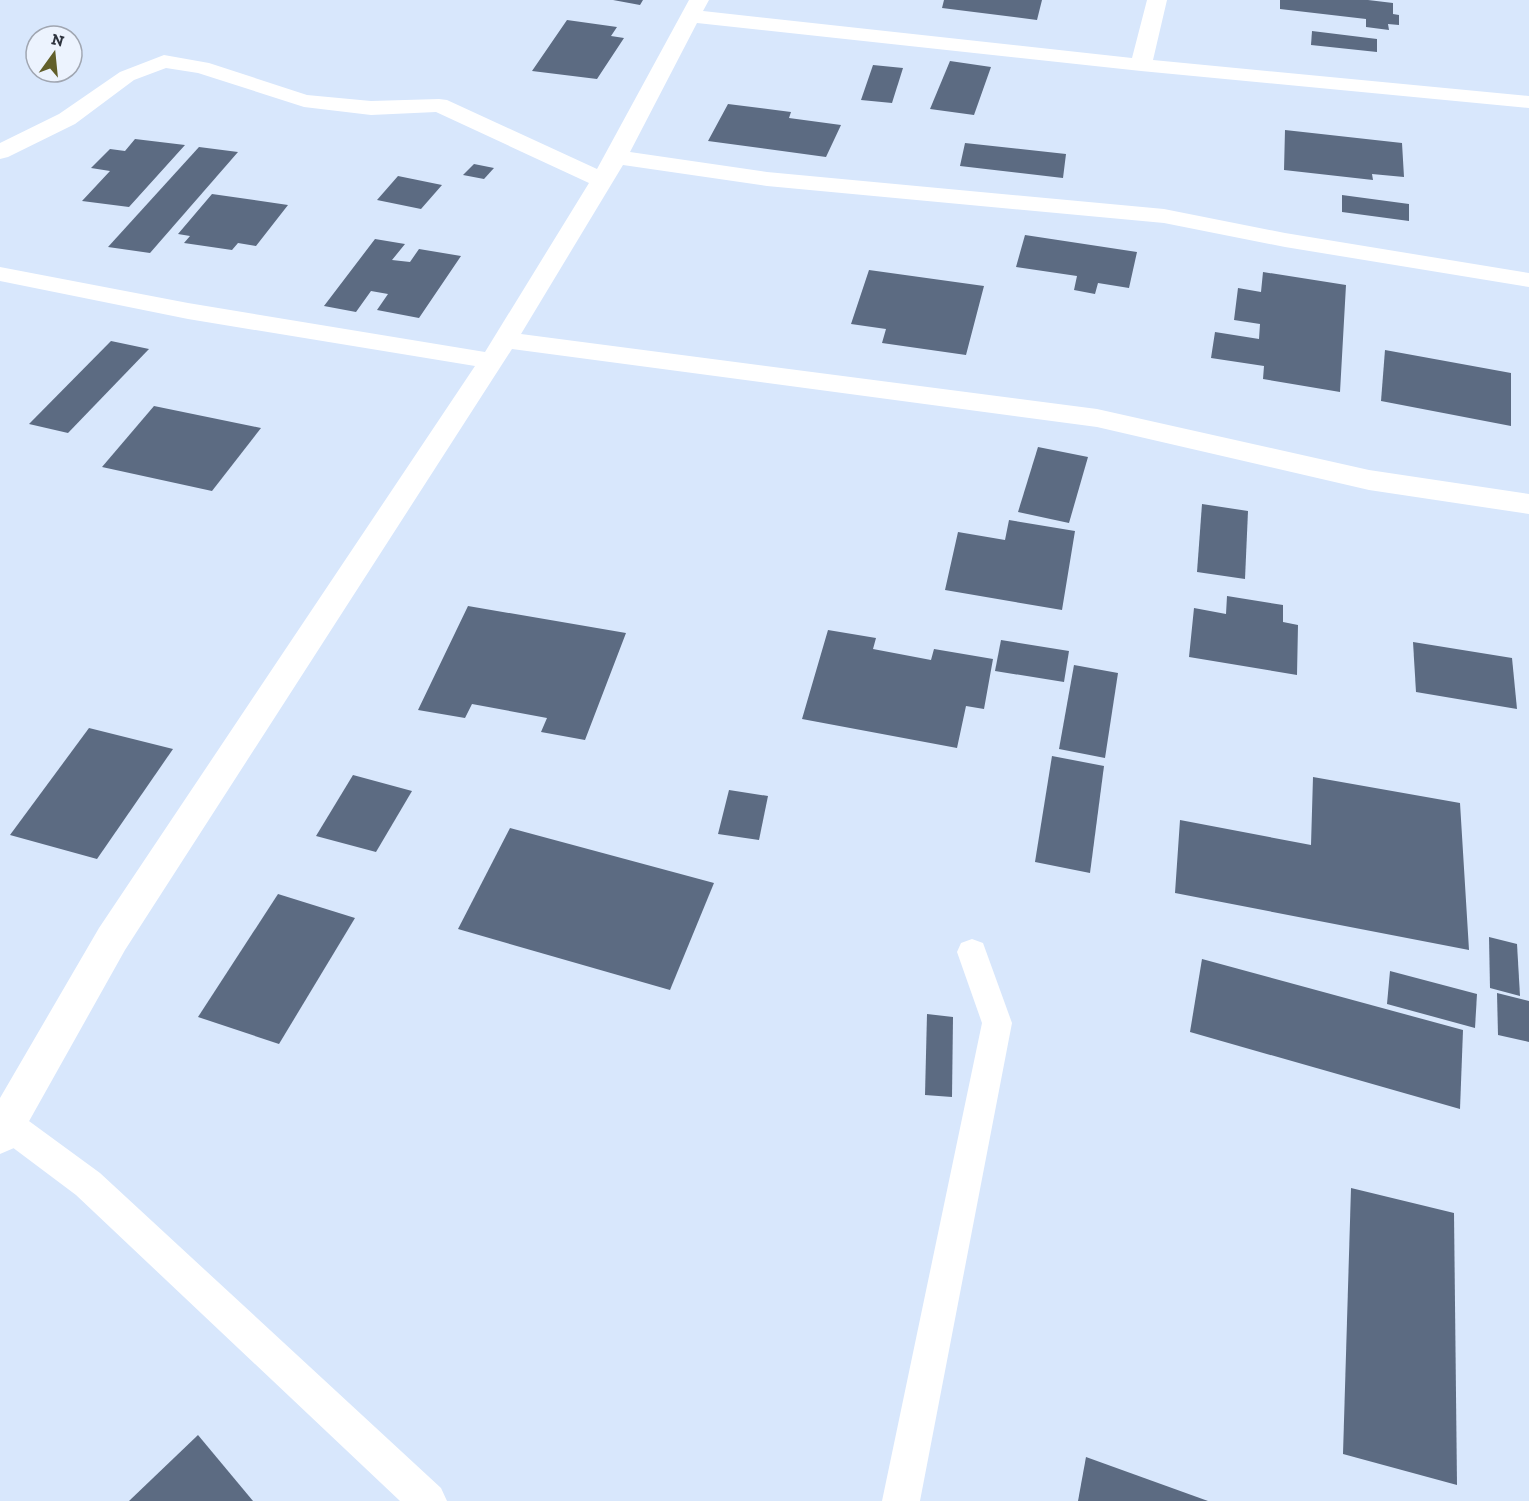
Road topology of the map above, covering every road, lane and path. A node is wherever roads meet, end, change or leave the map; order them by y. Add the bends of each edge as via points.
1 (1157, 0) edge
2 (695, 8) edge
3 (1141, 65) junction
4 (1529, 102) edge
5 (0, 152) edge
6 (609, 169) junction
7 (0, 274) edge
8 (1529, 280) edge
9 (498, 350) junction
10 (1529, 504) edge
11 (972, 952) dead end
12 (4, 1130) edge
13 (428, 1501) edge
14 (901, 1501) edge

1 - 3 street
2 - 3 street
2 - 6 street
3 - 4 street
5 - 6 street via 67,119 127,75 164,61 202,67 304,101 371,108 439,105
6 - 8 street via 767,179 1164,216
6 - 9 street
7 - 9 street via 188,311
9 - 10 street via 1096,418 1370,480
9 - 12 street via 112,939
11 - 14 lane via 997,1023
12 - 13 lane via 88,1184

